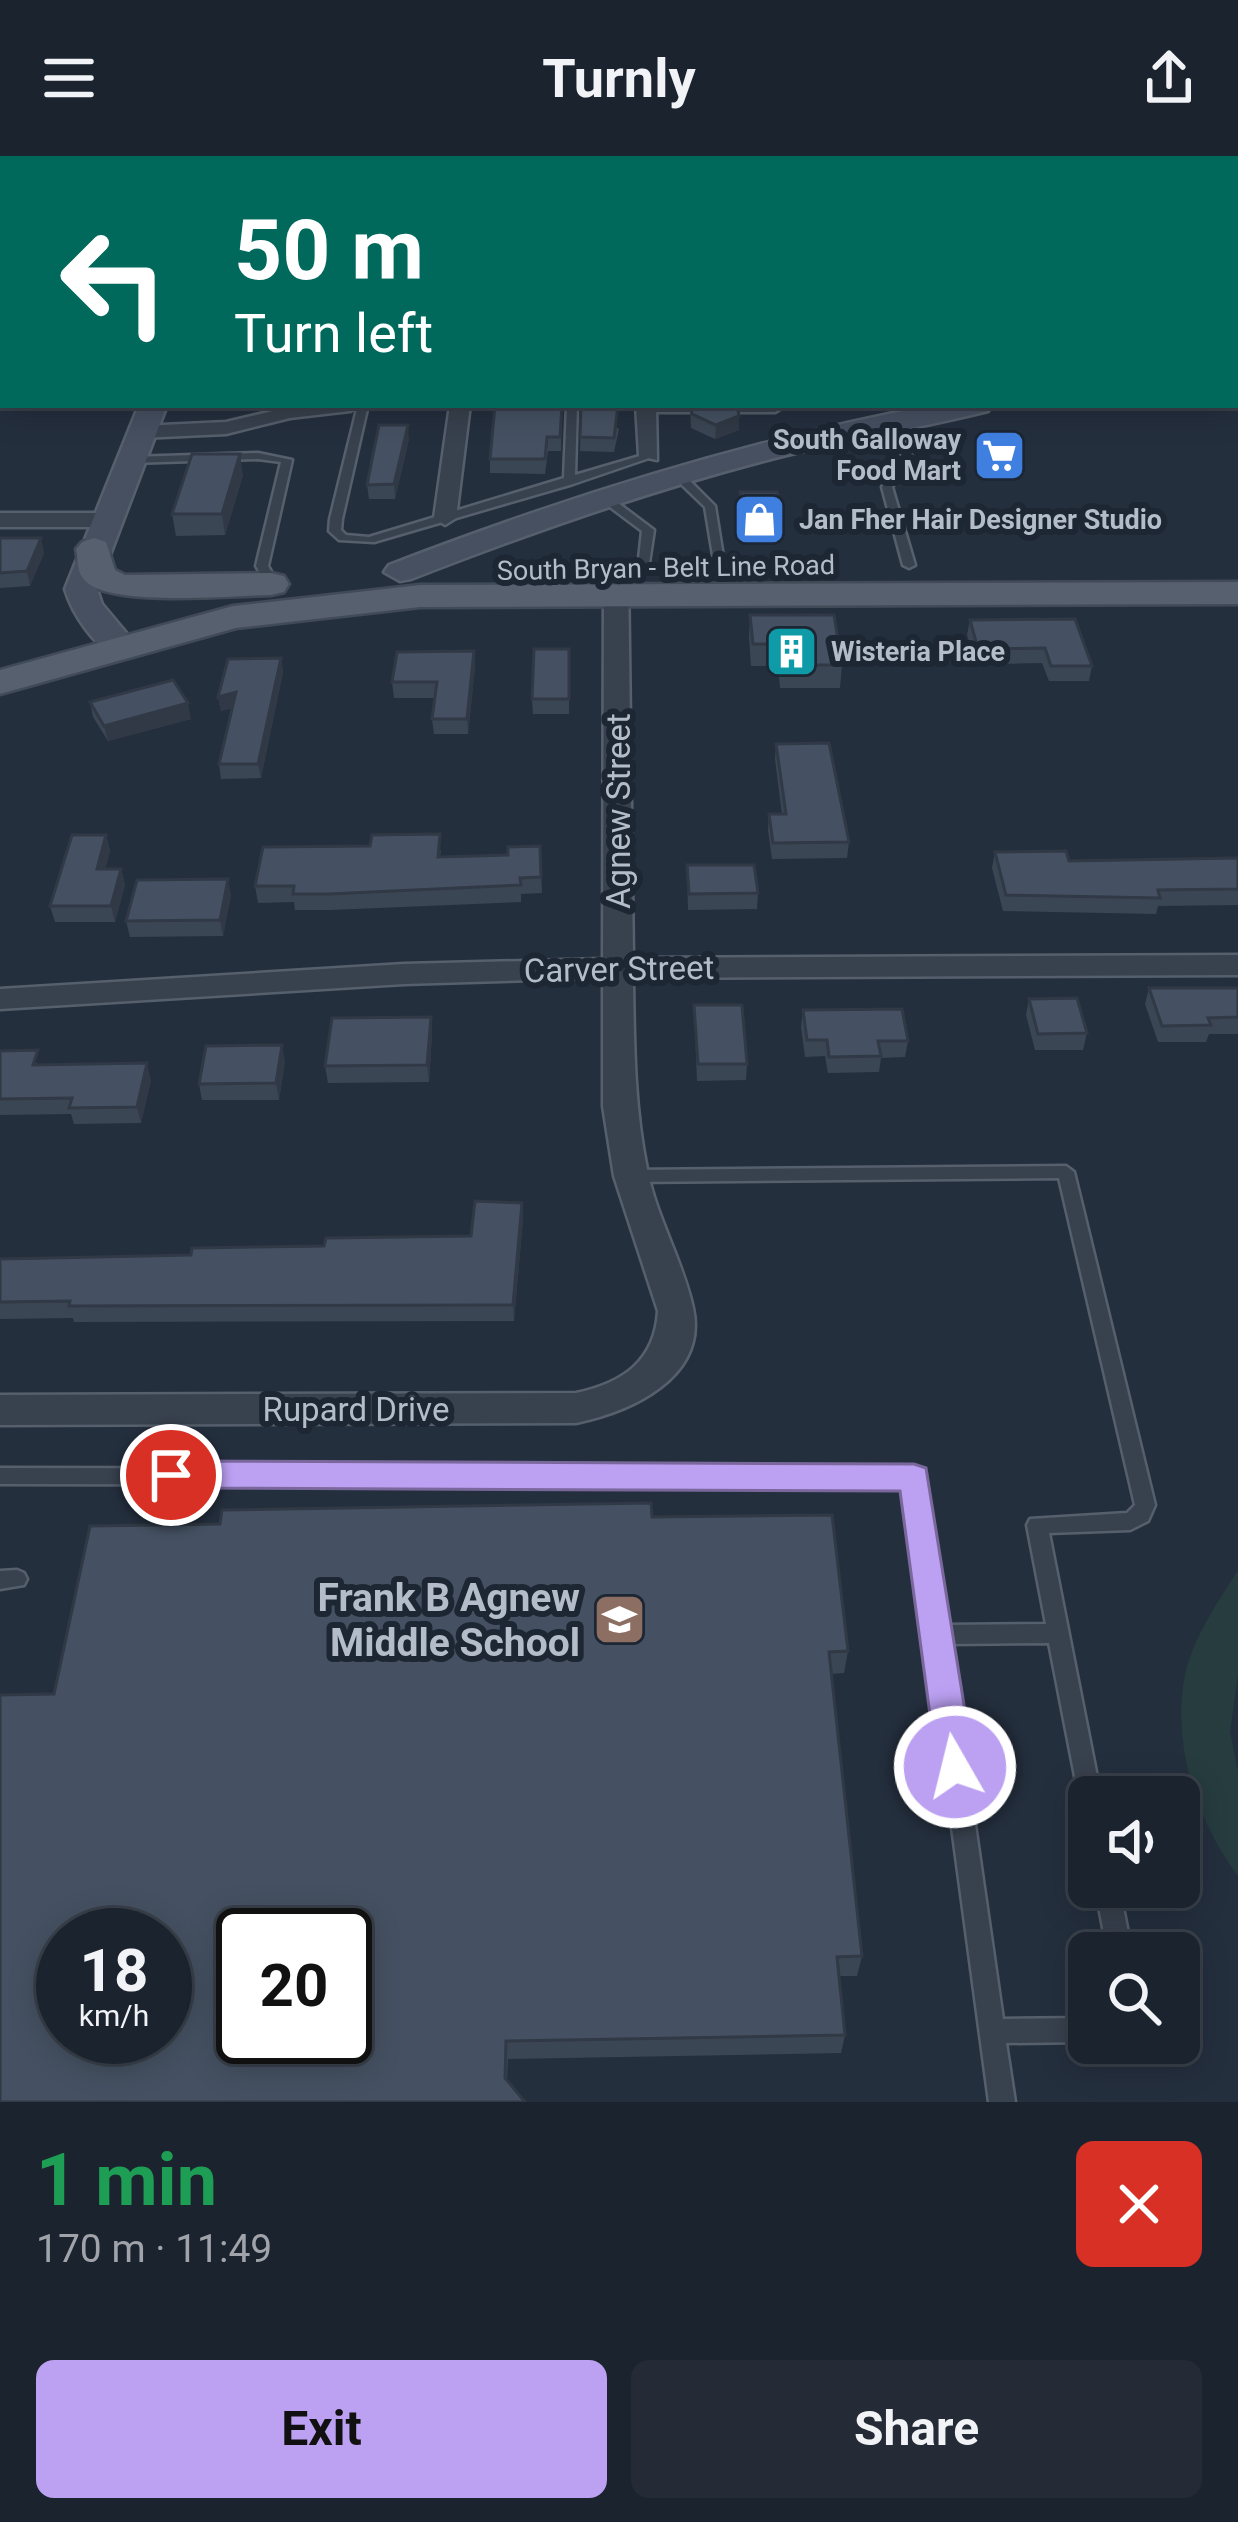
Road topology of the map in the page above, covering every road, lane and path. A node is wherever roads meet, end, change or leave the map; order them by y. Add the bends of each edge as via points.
1 (244, 408) edge
2 (324, 408) edge
3 (362, 408) edge
4 (460, 408) edge
5 (572, 408) edge
6 (646, 408) edge
7 (710, 408) edge
8 (775, 408) edge
9 (963, 408) edge
10 (884, 424) junction
11 (143, 429) edge
12 (650, 456) joint
13 (681, 478) junction
14 (569, 482) junction
15 (606, 499) junction
16 (445, 518) junction
17 (0, 520) edge
18 (503, 532) junction
19 (101, 535) junction
20 (1238, 566) edge
21 (721, 567) junction
22 (513, 569) junction
23 (400, 572) junction
24 (626, 577) junction
25 (912, 579) junction
26 (272, 584) junction
27 (1238, 593) edge
28 (233, 617) junction
29 (110, 634) junction
30 (0, 652) edge
31 (0, 682) edge
32 (1238, 965) edge
33 (617, 968) junction
34 (0, 999) edge
35 (631, 1176) junction
36 (636, 1389) joint
37 (0, 1410) edge
38 (0, 1476) edge
39 (1059, 1633) junction
40 (938, 1635) junction
41 (1086, 1776) edge
42 (1068, 2030) edge
43 (991, 2031) junction
44 (1002, 2102) edge

1 - 11 street
2 - 11 street via 226,428
3 - 16 lane via 335,531 370,540
4 - 16 street
5 - 14 lane
6 - 12 street
7 - 8 lane
9 - 10 main road
10 - 13 main road
10 - 25 lane via 907,449 887,487
11 - 19 main road
11 - 26 lane via 287,460 262,566
12 - 14 lane
13 - 15 main road
13 - 21 lane via 710,506
14 - 16 lane
15 - 18 main road
15 - 24 lane via 648,530
17 - 19 street
18 - 22 main road via 499,549
18 - 23 main road
19 - 26 main road via 98,575 119,586
19 - 29 main road via 81,589
20 - 25 main road, South Bryan - Belt Line Road
21 - 24 main road, South Bryan - Belt Line Road
21 - 25 main road, South Bryan - Belt Line Road
22 - 23 main road, South Bryan - Belt Line Road
22 - 24 main road, South Bryan - Belt Line Road
23 - 26 main road, South Bryan - Belt Line Road
23 - 28 main road via 385,586
24 - 25 main road, South Bryan - Belt Line Road
24 - 28 main road, South Bryan - Belt Line Road
24 - 33 street, Agnew Street
25 - 27 main road, South Bryan - Belt Line Road
26 - 29 main road, South Bryan - Belt Line Road
28 - 29 main road, South Bryan - Belt Line Road
29 - 30 main road
29 - 31 main road
32 - 33 street, Carver Street
33 - 34 street, Carver Street
33 - 35 street, Agnew Street via 619,1106
35 - 36 street, Agnew Street via 677,1327 666,1361
35 - 39 lane via 1066,1172 1145,1504 1130,1521 1037,1525
36 - 37 street, Rupard Drive via 576,1408
38 - 40 lane via 914,1478
39 - 40 lane
39 - 41 lane
40 - 43 lane
42 - 43 lane
43 - 44 lane

